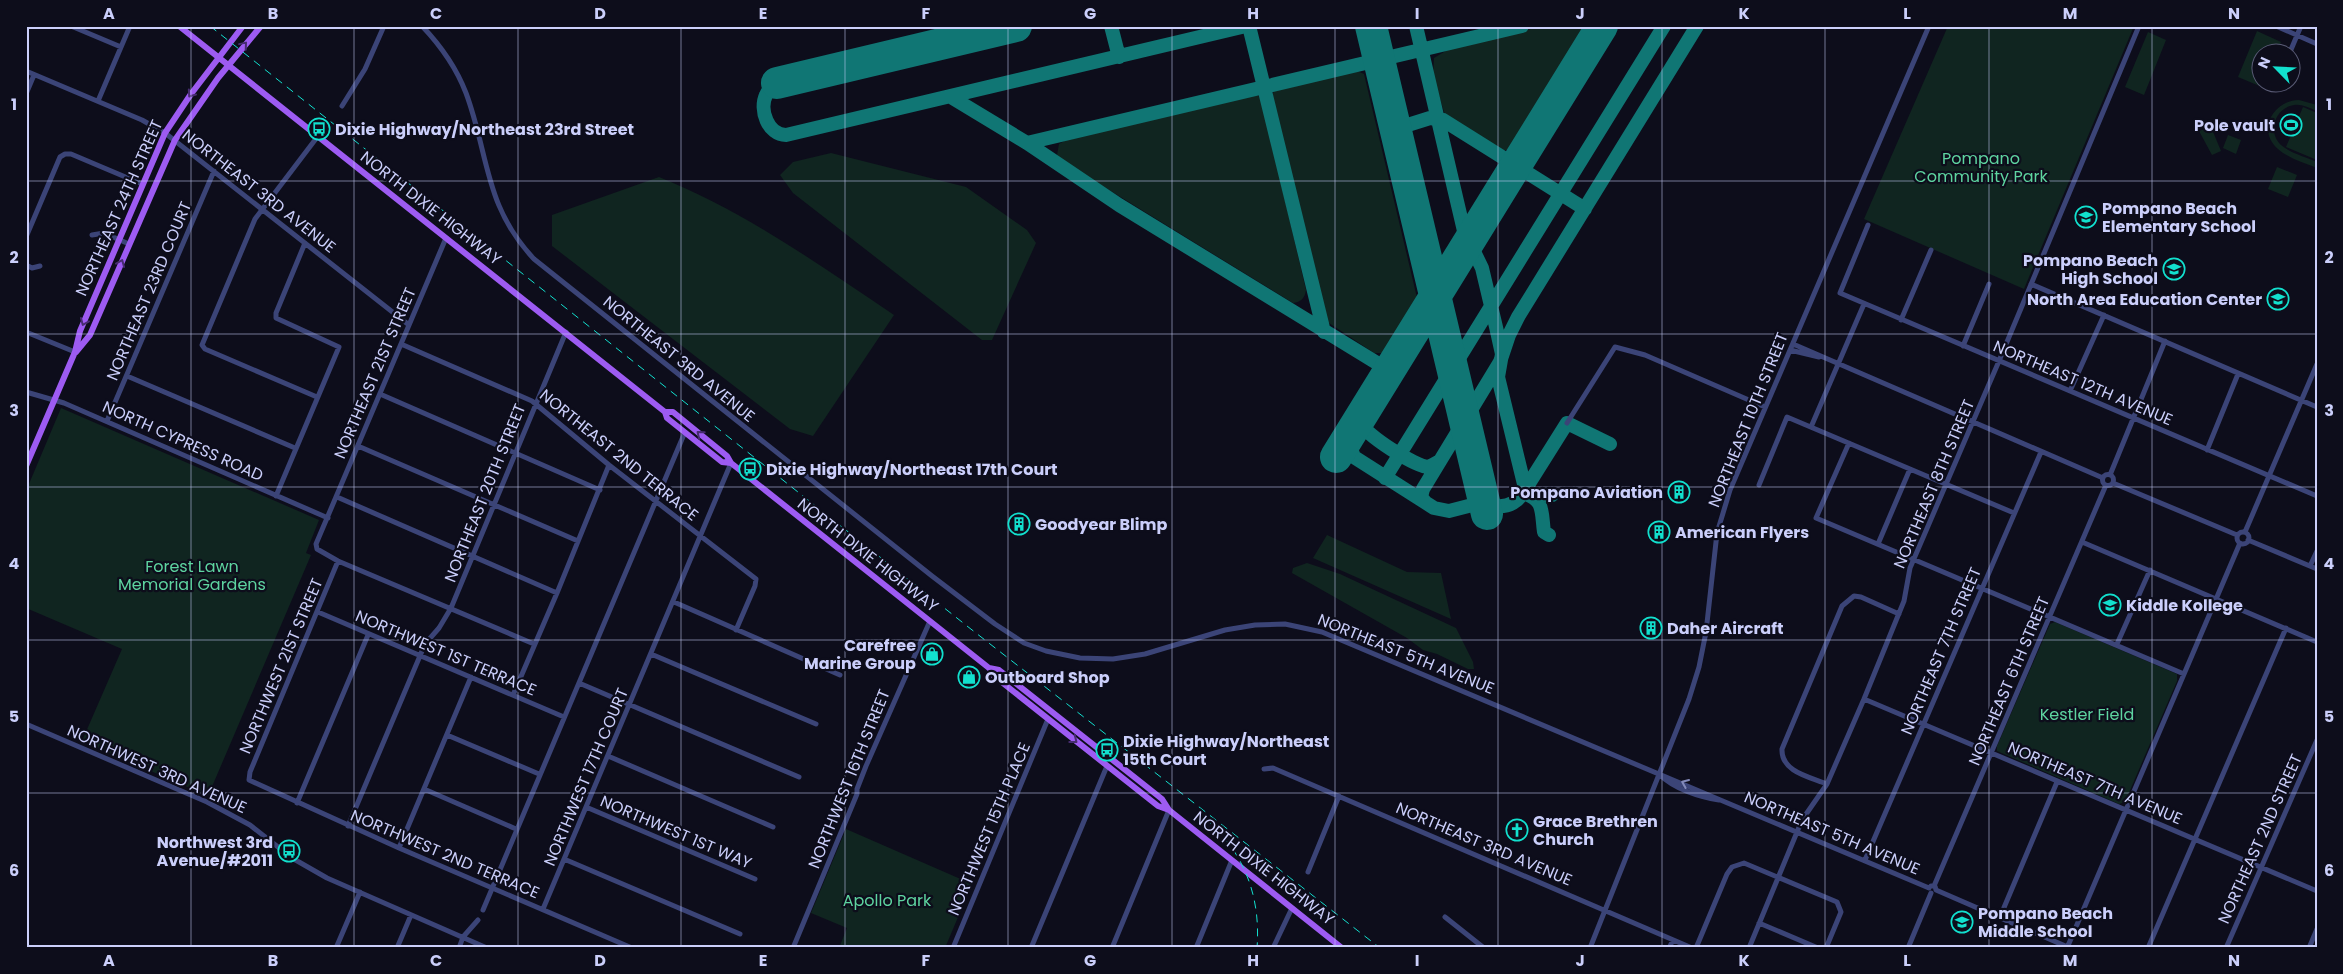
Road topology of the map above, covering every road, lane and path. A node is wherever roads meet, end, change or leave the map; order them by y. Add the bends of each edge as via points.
1 (71, 26) edge
2 (130, 26) edge
3 (179, 26) edge
4 (243, 26) edge
5 (261, 26) edge
6 (384, 26) edge
7 (422, 26) edge
8 (1929, 26) edge
9 (2139, 26) edge
10 (2276, 26) edge
11 (2301, 26) edge
12 (2297, 35) junction
13 (2294, 42) edge
14 (2317, 44) edge
15 (122, 48) junction
16 (219, 57) junction
17 (228, 65) junction
18 (26, 71) edge
19 (34, 74) junction
20 (26, 94) edge
21 (98, 101) junction
22 (342, 106) dead end
23 (165, 133) junction
24 (318, 136) junction
25 (175, 140) junction
26 (214, 171) junction
27 (142, 184) junction
28 (262, 208) junction
29 (1868, 225) dead end
30 (92, 235) dead end
31 (26, 237) edge
32 (446, 238) junction
33 (119, 240) junction
34 (305, 243) junction
35 (129, 244) junction
36 (1931, 250) dead end
37 (26, 265) edge
38 (40, 266) dead end
39 (1989, 284) dead end
40 (2031, 284) junction
41 (1864, 304) junction
42 (2104, 315) junction
43 (1901, 320) junction
44 (409, 325) junction
45 (26, 332) edge
46 (566, 332) junction
47 (2166, 341) junction
48 (402, 344) junction
49 (1793, 344) junction
50 (1963, 346) junction
51 (1790, 350) junction
52 (76, 352) junction
53 (1822, 358) junction
54 (1999, 361) junction
55 (2317, 364) edge
56 (1838, 365) junction
57 (2238, 374) junction
58 (127, 376) junction
59 (2070, 391) junction
60 (26, 392) edge
61 (380, 394) junction
62 (317, 398) junction
63 (55, 400) junction
64 (2301, 400) junction
65 (535, 404) junction
66 (2317, 407) edge
67 (1766, 408) junction
68 (665, 412) junction
69 (2134, 419) junction
70 (106, 421) junction
71 (1973, 423) junction
72 (1567, 424) dead end
73 (1811, 426) junction
74 (685, 432) junction
75 (1849, 443) junction
76 (358, 446) junction
77 (295, 448) junction
78 (2207, 450) junction
79 (2041, 452) junction
80 (515, 453) junction
81 (28, 455) edge
82 (731, 463) junction
83 (609, 465) junction
84 (26, 466) edge
85 (1910, 469) junction
86 (2110, 475) junction
87 (2269, 476) junction
88 (2103, 478) junction
89 (2113, 482) junction
90 (1947, 484) junction
91 (2106, 485) junction
92 (1759, 486) dead end
93 (600, 490) junction
94 (276, 496) junction
95 (2317, 496) edge
96 (336, 497) junction
97 (656, 501) junction
98 (494, 504) junction
99 (2014, 513) junction
100 (328, 518) junction
101 (2245, 532) junction
102 (2237, 535) junction
103 (700, 536) junction
104 (2248, 540) junction
105 (578, 541) junction
106 (2082, 542) junction
107 (2240, 543) junction
108 (1878, 544) junction
109 (2317, 552) edge
110 (472, 556) junction
111 (1913, 559) junction
112 (338, 561) junction
113 (2310, 566) junction
114 (2317, 569) edge
115 (2150, 570) junction
116 (1982, 588) junction
117 (557, 593) junction
118 (2216, 599) junction
119 (674, 602) junction
120 (451, 608) junction
121 (318, 612) junction
122 (1899, 614) junction
123 (2050, 616) junction
124 (930, 621) junction
125 (2286, 628) junction
126 (736, 630) junction
127 (368, 634) junction
128 (1017, 639) joint
129 (2317, 642) edge
130 (534, 644) junction
131 (2117, 644) junction
132 (651, 654) junction
133 (420, 655) junction
134 (989, 668) junction
135 (840, 674) dead end
136 (2184, 674) junction
137 (471, 677) junction
138 (579, 683) junction
139 (513, 695) junction
140 (1864, 699) junction
141 (630, 704) junction
142 (564, 717) junction
143 (1048, 719) junction
144 (26, 724) edge
145 (816, 724) dead end
146 (1923, 724) junction
147 (447, 736) junction
148 (2317, 740) edge
149 (1991, 753) junction
150 (608, 756) junction
151 (1107, 766) junction
152 (1264, 769) dead end
153 (539, 774) junction
154 (1659, 774) junction
155 (799, 777) dead end
156 (249, 780) joint
157 (2057, 782) junction
158 (1827, 784) junction
159 (424, 790) junction
160 (1339, 796) junction
161 (297, 803) junction
162 (586, 807) junction
163 (1169, 810) junction
164 (2126, 810) junction
165 (348, 826) junction
166 (773, 827) dead end
167 (516, 829) junction
168 (1797, 832) junction
169 (2195, 839) junction
170 (399, 848) junction
171 (564, 859) junction
172 (1232, 860) junction
173 (1865, 860) junction
174 (2262, 867) junction
175 (1308, 872) dead end
176 (1778, 877) junction
177 (755, 879) dead end
178 (492, 888) junction
179 (1932, 889) junction
180 (2317, 891) edge
181 (360, 892) junction
182 (1292, 908) junction
183 (542, 909) junction
184 (483, 910) dead end
185 (1605, 910) junction
186 (411, 915) junction
187 (1445, 917) dead end
188 (2000, 918) junction
189 (478, 920) dead end
190 (1759, 923) junction
191 (2317, 929) edge
192 (740, 934) dead end
193 (463, 938) junction
194 (1673, 940) junction
195 (2068, 947) edge
196 (336, 948) edge
197 (397, 948) edge
198 (458, 948) edge
199 (487, 948) edge
200 (632, 948) edge
201 (793, 948) edge
202 (953, 948) edge
203 (1031, 948) edge
204 (1112, 948) edge
205 (1196, 948) edge
206 (1273, 948) edge
207 (1342, 948) edge
208 (1484, 948) edge
209 (1590, 948) edge
210 (1669, 948) edge
211 (1692, 948) edge
212 (1696, 948) edge
213 (1749, 948) edge
214 (1818, 948) edge
215 (1826, 948) edge
216 (1908, 948) edge
217 (2148, 948) edge
218 (2226, 948) edge
219 (2309, 948) edge

1 - 15 street
2 - 15 street
3 - 16 main road, NORTH DIXIE HIGHWAY
4 - 16 main road, NORTHEAST 24TH STREET
17 -> 5 main road, NORTHEAST 24TH STREET
6 - 22 street via 365,69
7 - 128 street, NORTHEAST 3RD AVENUE via 449,58 457,73 466,94 494,197 519,244 932,576
8 - 49 street, NORTHEAST 10TH STREET
9 - 40 street, NORTHEAST 8TH STREET
10 - 12 street
11 - 12 street
12 - 13 street
12 - 14 street
15 - 21 street
16 - 17 main road, NORTH DIXIE HIGHWAY
16 -> 23 main road, NORTHEAST 24TH STREET
17 - 24 main road, NORTH DIXIE HIGHWAY
17 - 25 main road, NORTHEAST 24TH STREET
18 - 19 street, NORTHEAST 3RD AVENUE
19 - 20 street
19 - 21 street, NORTHEAST 3RD AVENUE
21 - 23 street, NORTHEAST 3RD AVENUE
23 - 25 street, NORTHEAST 3RD AVENUE
23 - 27 main road, NORTHEAST 24TH STREET
24 - 28 street
24 - 32 main road, NORTH DIXIE HIGHWAY
25 - 26 street, NORTHEAST 3RD AVENUE
25 - 35 main road, NORTHEAST 24TH STREET
26 - 28 street, NORTHEAST 3RD AVENUE
26 - 58 street, NORTHEAST 23RD COURT
27 - 31 street via 65,154 60,157
27 - 33 main road, NORTHEAST 24TH STREET
28 - 34 street, NORTHEAST 3RD AVENUE
28 - 62 street via 202,345
29 - 41 street, NORTHEAST 12TH AVENUE via 1840,293
30 - 33 street via 104,234
32 - 44 street, NORTHEAST 21ST STREET
32 - 46 main road, NORTH DIXIE HIGHWAY
33 - 35 street
33 -> 52 main road, NORTHEAST 24TH STREET via 80,331
34 - 44 street, NORTHEAST 3RD AVENUE
34 - 62 street via 276,318 339,347
52 -> 35 main road, NORTHEAST 24TH STREET via 90,335
36 - 43 street
37 - 38 street via 32,268
39 - 50 street
40 - 42 street
40 - 54 street, NORTHEAST 8TH STREET
41 - 43 street, NORTHEAST 12TH AVENUE
41 - 56 street
42 - 47 street
42 - 59 street
43 - 50 street, NORTHEAST 12TH AVENUE
44 - 48 street, NORTHEAST 21ST STREET
45 - 52 street
46 - 65 street, NORTHEAST 20TH STREET
46 - 68 main road, NORTH DIXIE HIGHWAY
47 - 57 street
47 - 69 street
48 - 61 street, NORTHEAST 21ST STREET
48 - 65 street, NORTHEAST 2ND TERRACE
49 - 51 street, NORTHEAST 10TH STREET
49 - 53 street
50 - 54 street, NORTHEAST 12TH AVENUE
51 - 53 street
51 - 67 street, NORTHEAST 10TH STREET
52 - 63 main road, NORTHEAST 24TH STREET
53 - 56 street
54 - 59 street, NORTHEAST 12TH AVENUE
54 - 71 street, NORTHEAST 8TH STREET
55 - 64 street
56 - 71 street
56 - 73 street
57 - 64 street
57 - 78 street
58 - 70 street, NORTHEAST 23RD COURT
58 - 77 street
59 - 69 street, NORTHEAST 12TH AVENUE
60 - 63 street, NORTH CYPRESS ROAD
61 - 76 street, NORTHEAST 21ST STREET
61 - 80 street
62 - 77 street
63 - 70 street, NORTH CYPRESS ROAD
63 - 81 main road, NORTHEAST 24TH STREET
64 - 66 street
64 - 87 street
65 - 80 street, NORTHEAST 20TH STREET
65 - 83 street, NORTHEAST 2ND TERRACE
67 - 72 street via 1645,355 1615,347
67 - 154 street, NORTHEAST 10TH STREET via 1727,498 1718,533 1699,667
68 - 74 main road, NORTH DIXIE HIGHWAY via 667,418
82 -> 68 main road, NORTH DIXIE HIGHWAY via 728,456 673,412
69 - 78 street, NORTHEAST 12TH AVENUE
69 - 86 street
70 - 94 street, NORTH CYPRESS ROAD
71 - 79 street
71 - 90 street, NORTHEAST 8TH STREET
73 - 75 street
73 - 92 street via 1788,417
74 - 82 main road, NORTH DIXIE HIGHWAY via 722,462
74 - 97 street
75 - 85 street
75 - 108 street via 1816,518
76 - 96 street, NORTHEAST 21ST STREET
76 - 98 street
77 - 94 street
78 - 87 street, NORTHEAST 12TH AVENUE
79 - 88 street
79 - 99 street, NORTHEAST 7TH STREET
80 - 93 street
80 - 98 street, NORTHEAST 20TH STREET
81 - 84 main road, NORTHEAST 24TH STREET
82 - 103 street, NORTHWEST 17TH COURT
82 - 124 main road, NORTH DIXIE HIGHWAY
83 - 93 street
83 - 97 street, NORTHEAST 2ND TERRACE
85 - 90 street
85 - 108 street
86 - 88 street
86 - 89 street
87 - 95 street, NORTHEAST 12TH AVENUE
87 - 101 street
88 - 91 street
89 - 91 street
89 - 102 street
90 - 99 street
90 - 111 street, NORTHEAST 8TH STREET
91 - 106 street, NORTHEAST 6TH STREET
93 - 105 street
94 - 100 street, NORTH CYPRESS ROAD
96 - 100 street, NORTHEAST 21ST STREET
96 - 110 street
97 - 103 street, NORTHEAST 2ND TERRACE
97 - 138 street
98 - 105 street
98 - 110 street, NORTHEAST 20TH STREET
99 - 116 street, NORTHEAST 7TH STREET
100 - 112 street via 316,544 317,549
101 - 102 street
101 - 104 street
102 - 107 street
103 - 119 street, NORTHWEST 17TH COURT
103 - 126 street, NORTHEAST 2ND TERRACE via 756,579
104 - 107 street
104 - 113 street
105 - 117 street
106 - 115 street
106 - 123 street, NORTHEAST 6TH STREET
107 - 118 street
108 - 111 street
109 - 113 street
110 - 117 street
110 - 120 street, NORTHEAST 20TH STREET
111 - 116 street
111 - 122 street, NORTHEAST 8TH STREET
112 - 120 street
112 - 121 street, NORTHWEST 21ST STREET
113 - 114 street
115 - 118 street
115 - 131 street
116 - 123 street
116 - 146 street, NORTHEAST 7TH STREET
117 - 130 street
118 - 125 street
118 - 136 street
119 - 126 street
119 - 132 street, NORTHWEST 17TH COURT
120 - 130 street
120 - 133 street, NORTHEAST 20TH STREET
121 - 127 street, NORTHWEST 1ST TERRACE
121 - 156 street, NORTHWEST 21ST STREET
122 - 140 street, NORTHEAST 8TH STREET
122 - 158 street via 1854,596 1842,606 1781,757 1786,765
123 - 131 street
123 - 149 street, NORTHEAST 6TH STREET
124 - 134 main road, NORTH DIXIE HIGHWAY
124 - 201 street, NORTHWEST 16TH STREET via 860,781
125 - 129 street
125 - 169 street
126 - 135 street
127 - 133 street, NORTHWEST 1ST TERRACE
127 - 161 street
128 - 154 street, NORTHEAST 5TH AVENUE via 1046,651 1080,658 1113,659 1145,654 1225,630 1255,625 1285,624 1312,629 1460,688
130 - 139 street
131 - 136 street
132 - 141 street, NORTHWEST 17TH COURT
132 - 145 street
133 - 137 street, NORTHWEST 1ST TERRACE
133 - 165 street, NORTHEAST 20TH STREET
134 - 143 main road, NORTH DIXIE HIGHWAY via 994,676
134 - 163 main road, NORTH DIXIE HIGHWAY via 999,670 1059,717 1162,799
136 - 164 street
137 - 139 street, NORTHWEST 1ST TERRACE
137 - 147 street
138 - 141 street
138 - 142 street
139 - 142 street, NORTHWEST 1ST TERRACE
140 - 146 street, NORTHEAST 7TH AVENUE
140 - 158 street, NORTHEAST 8TH STREET
141 - 150 street, NORTHWEST 17TH COURT
141 - 155 street
142 - 153 street
143 -> 151 main road, NORTH DIXIE HIGHWAY
143 - 202 street, NORTHWEST 15TH PLACE
144 - 181 street, NORTHWEST 3RD AVENUE via 227,812 292,858 326,878
146 - 149 street, NORTHEAST 7TH AVENUE
146 - 173 street, NORTHEAST 7TH STREET
147 - 153 street
147 - 159 street
148 - 174 street, NORTHEAST 2ND STREET
149 - 157 street, NORTHEAST 7TH AVENUE
149 - 179 street, NORTHEAST 6TH STREET
150 - 162 street, NORTHWEST 17TH COURT
150 - 166 street
151 - 163 main road, NORTH DIXIE HIGHWAY via 1158,806
151 - 203 street
152 - 160 street, NORTHEAST 3RD AVENUE via 1273,768
153 - 167 street
154 - 168 street, NORTHEAST 5TH AVENUE
154 - 185 street, NORTHEAST 10TH STREET
156 - 161 street, NORTHWEST 2ND TERRACE
157 - 164 street, NORTHEAST 7TH AVENUE
157 - 188 street
158 - 168 street, NORTHEAST 8TH STREET
159 - 167 street
159 - 170 street
160 - 175 street
160 - 185 street, NORTHEAST 3RD AVENUE
161 - 165 street, NORTHWEST 2ND TERRACE
162 - 171 street, NORTHWEST 17TH COURT
162 - 177 street, NORTHWEST 1ST WAY
163 - 172 main road, NORTH DIXIE HIGHWAY
163 - 204 street
164 - 169 street, NORTHEAST 7TH AVENUE
164 - 195 street
165 - 170 street, NORTHWEST 2ND TERRACE
167 - 178 street
168 - 173 street, NORTHEAST 5TH AVENUE
168 - 176 street, NORTHEAST 8TH STREET
169 - 174 street, NORTHEAST 7TH AVENUE
169 - 217 street
170 - 178 street, NORTHWEST 2ND TERRACE
171 - 183 street, NORTHWEST 17TH COURT
171 - 192 street
172 - 182 main road, NORTH DIXIE HIGHWAY
172 - 205 street
173 - 179 street, NORTHEAST 5TH AVENUE
174 - 180 street, NORTHEAST 7TH AVENUE
174 - 218 street, NORTHEAST 2ND STREET
176 - 190 street, NORTHEAST 8TH STREET
176 - 212 street via 1744,863 1732,866
176 - 215 street via 1840,906 1841,912
178 - 183 street, NORTHWEST 2ND TERRACE
178 - 184 street
179 - 188 street, NORTHEAST 5TH AVENUE
179 - 216 street, NORTHEAST 6TH STREET
181 - 186 street, NORTHWEST 3RD AVENUE
181 - 196 street
182 - 206 street
182 - 207 main road, NORTH DIXIE HIGHWAY
183 - 200 street, NORTHWEST 2ND TERRACE
185 - 194 street, NORTHEAST 3RD AVENUE
185 - 209 street, NORTHEAST 10TH STREET
186 - 193 street, NORTHWEST 3RD AVENUE
186 - 197 street
187 - 208 street
188 - 195 street, NORTHEAST 5TH AVENUE
189 - 193 street
190 - 213 street, NORTHEAST 8TH STREET
190 - 214 street
191 - 219 street
193 - 198 street
193 - 199 street, NORTHWEST 3RD AVENUE
194 - 210 street
194 - 211 street, NORTHEAST 3RD AVENUE

